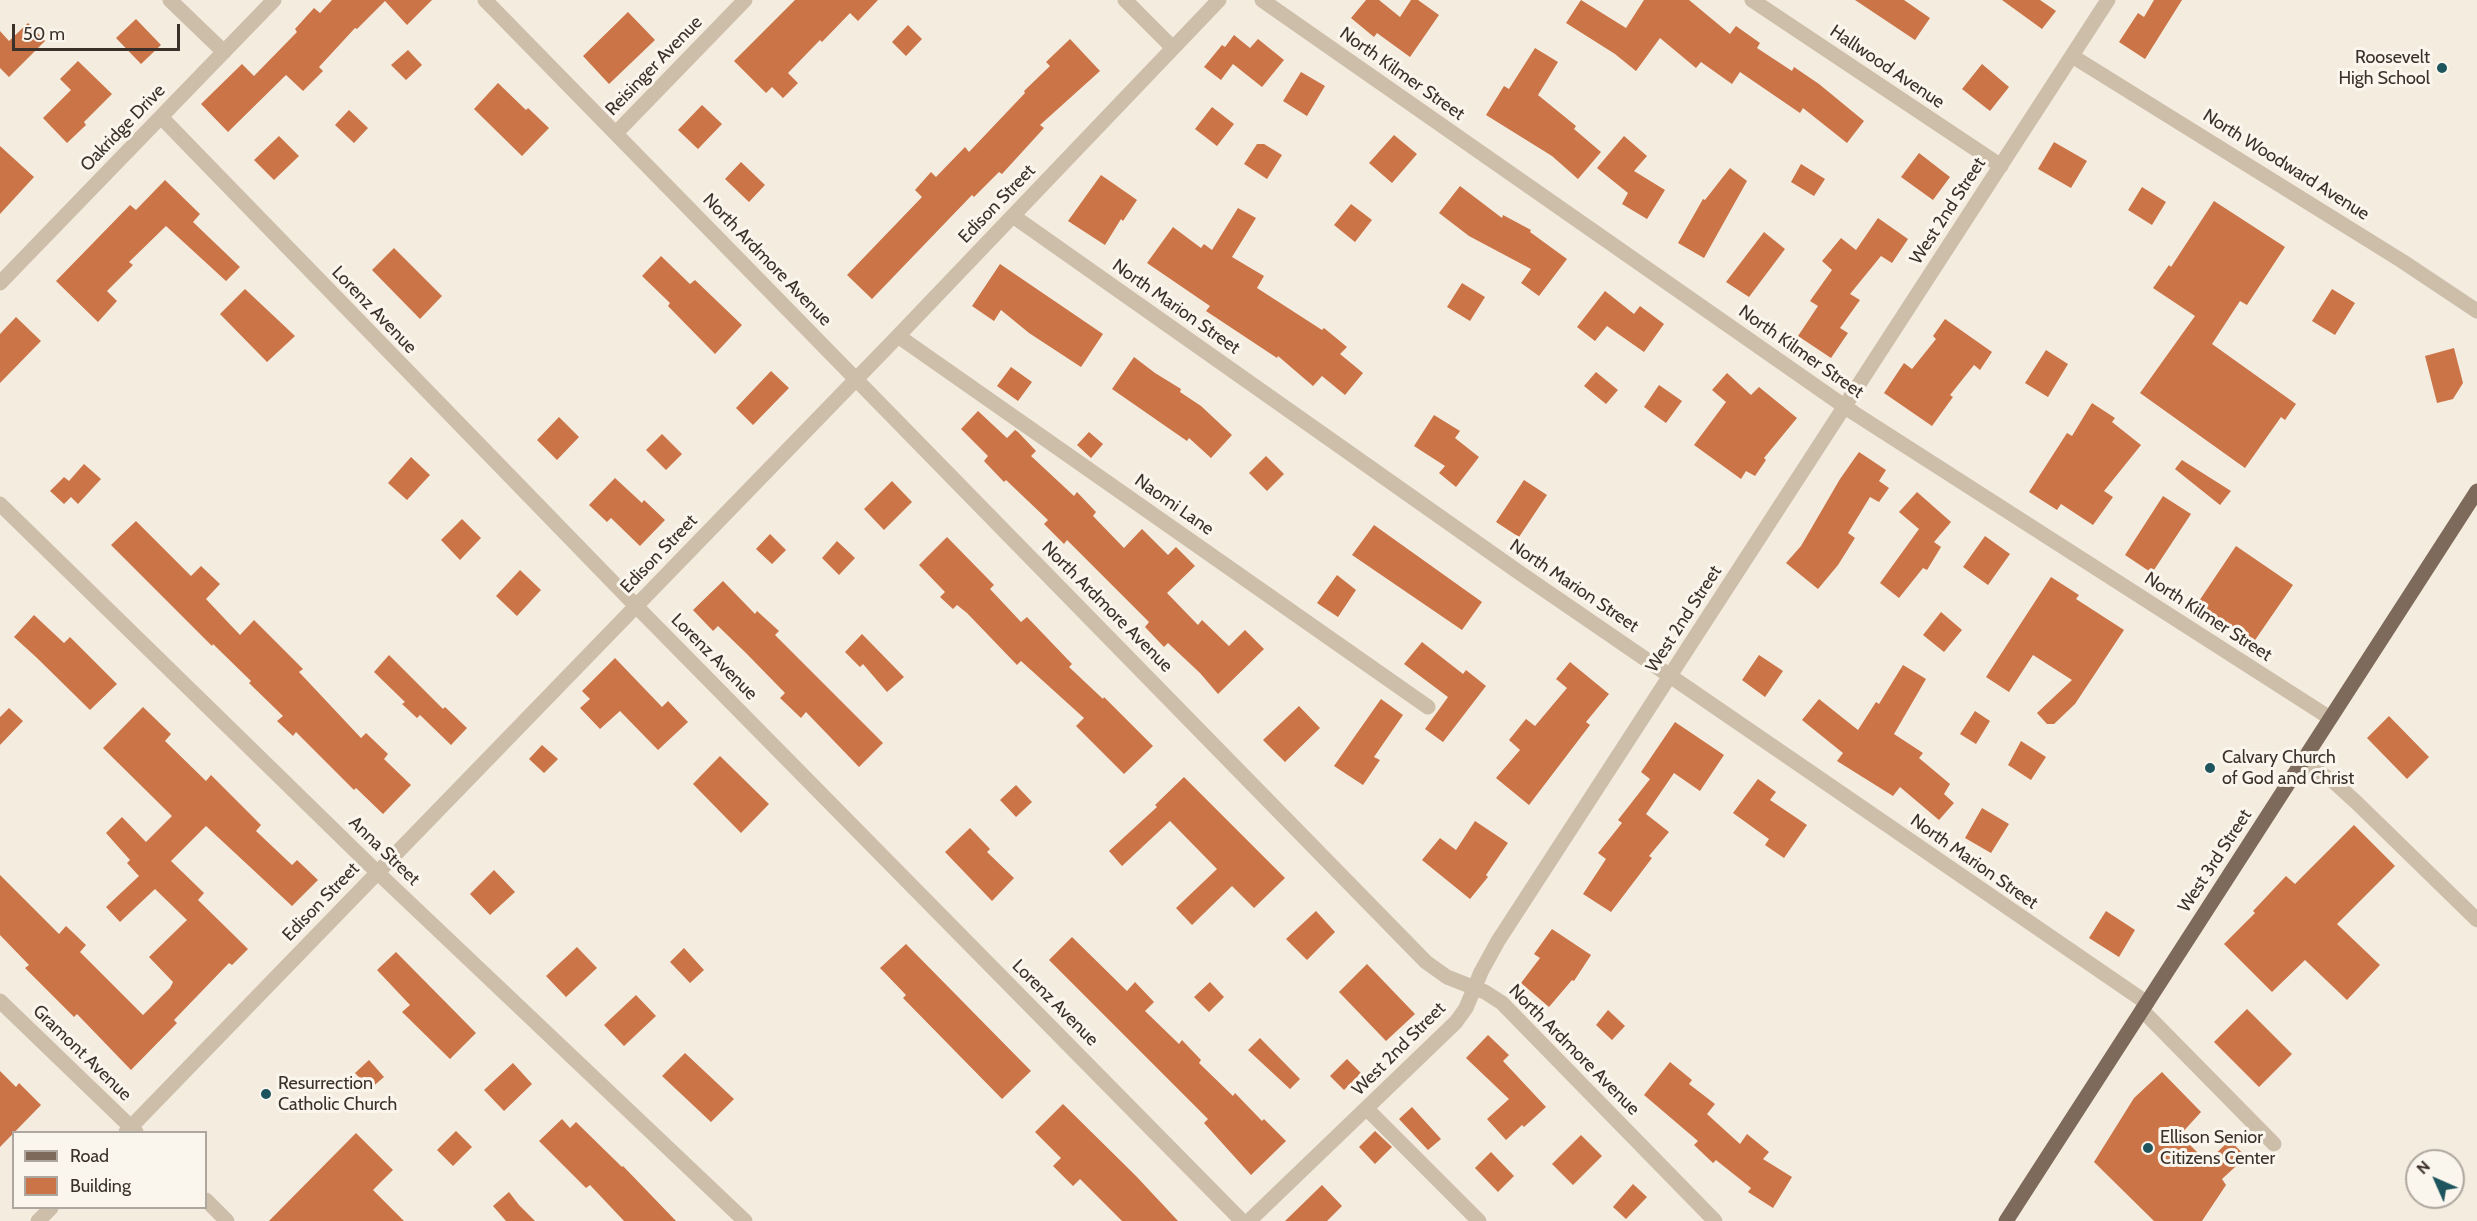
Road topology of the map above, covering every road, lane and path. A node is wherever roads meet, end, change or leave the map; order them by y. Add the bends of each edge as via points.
1 (170, 0) edge
2 (274, 0) edge
3 (485, 0) edge
4 (745, 0) edge
5 (1125, 0) edge
6 (1219, 0) edge
7 (1262, 0) edge
8 (1752, 0) edge
9 (2108, 0) edge
10 (1173, 48) junction
11 (224, 52) junction
12 (2072, 56) junction
13 (161, 117) junction
14 (616, 133) junction
15 (2001, 166) junction
16 (1013, 216) junction
17 (0, 283) edge
18 (2477, 311) edge
19 (898, 336) junction
20 (855, 380) junction
21 (1845, 406) junction
22 (2477, 491) edge
23 (0, 504) edge
24 (636, 606) junction
25 (1670, 675) junction
26 (1428, 707) dead end
27 (2330, 718) junction
28 (2302, 761) junction
29 (378, 872) junction
30 (2477, 920) edge
31 (1474, 988) junction
32 (0, 1000) edge
33 (2144, 1007) junction
34 (1367, 1109) junction
35 (131, 1131) edge
36 (2274, 1144) dead end
37 (207, 1201) edge
38 (50, 1209) edge
39 (38, 1221) edge
40 (226, 1221) edge
41 (745, 1221) edge
42 (1242, 1221) edge
43 (1249, 1221) edge
44 (1479, 1221) edge
45 (1715, 1221) edge
46 (2006, 1221) edge

1 - 11 street
2 - 11 street, Oakridge Drive
3 - 14 street, North Ardmore Avenue
4 - 14 street, Reisinger Avenue
5 - 10 street
6 - 10 street, Edison Street
7 - 21 street, North Kilmer Street
8 - 15 street, Hallwood Avenue
9 - 12 street, West 2nd Street
10 - 16 street, Edison Street
11 - 13 street, Oakridge Drive
12 - 15 street, West 2nd Street
12 - 18 street, North Woodward Avenue
13 - 17 street, Oakridge Drive
13 - 24 street, Lorenz Avenue
14 - 20 street, North Ardmore Avenue
15 - 21 street, West 2nd Street
16 - 19 street, Edison Street
16 - 25 street, North Marion Street
19 - 20 street, Edison Street
19 - 26 street, Naomi Lane
20 - 24 street, Edison Street
20 - 31 street, North Ardmore Avenue via 1426,962 1447,977
21 - 25 street, West 2nd Street
21 - 27 street, North Kilmer Street
22 - 27 main road, West 3rd Street
23 - 29 street, Anna Street
24 - 29 street, Edison Street
24 - 42 street, Lorenz Avenue
25 - 31 street, West 2nd Street via 1498,940
25 - 33 street, North Marion Street
27 - 28 main road, West 3rd Street
28 - 30 street via 2334,782
28 - 33 main road, West 3rd Street
29 - 35 street, Edison Street
29 - 41 street, Anna Street
31 - 34 street, West 2nd Street via 1456,1022
31 - 45 street, North Ardmore Avenue via 1502,1003
32 - 35 street, Gramont Avenue
33 - 36 street, North Marion Street via 2190,1062
33 - 46 main road, West 3rd Street
34 - 43 street, West 2nd Street
34 - 44 street
37 - 40 street
38 - 39 street

